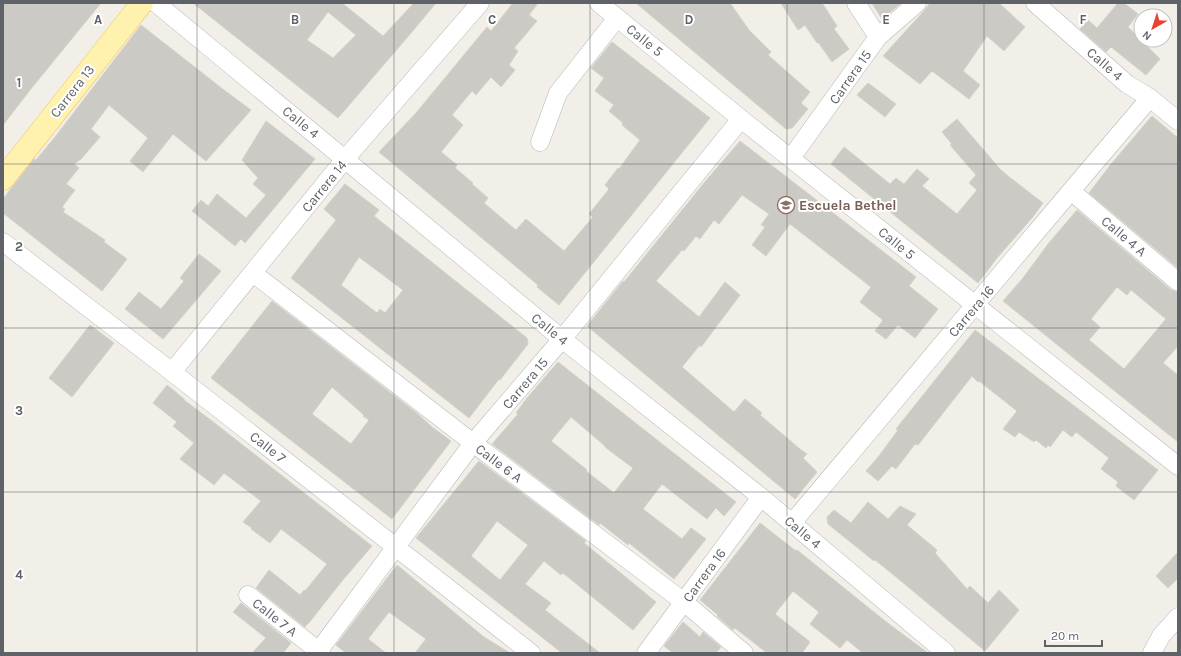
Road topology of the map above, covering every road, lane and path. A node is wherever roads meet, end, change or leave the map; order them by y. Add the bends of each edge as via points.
1 (142, 3) edge
2 (156, 3) edge
3 (480, 3) edge
4 (599, 3) edge
5 (856, 3) edge
6 (917, 3) edge
7 (1035, 3) edge
8 (617, 18) junction
9 (878, 37) junction
10 (1150, 98) junction
11 (741, 119) junction
12 (1178, 121) edge
13 (540, 142) dead end
14 (792, 158) junction
15 (345, 159) junction
16 (3, 179) edge
17 (1070, 191) junction
18 (3, 242) edge
19 (252, 273) junction
20 (1178, 282) edge
21 (975, 306) junction
22 (562, 339) junction
23 (172, 372) junction
24 (473, 443) junction
25 (1178, 466) edge
26 (761, 497) junction
27 (792, 523) junction
28 (396, 547) junction
29 (248, 595) dead end
30 (684, 602) junction
31 (1178, 617) edge
32 (319, 652) edge
33 (531, 653) edge
34 (646, 653) edge
35 (744, 653) edge
36 (946, 653) edge
37 (1152, 653) edge

1 - 16 main road, Carrera 13
2 - 15 street, Calle 4
3 - 15 street, Carrera 14
4 - 8 street, Calle 5
5 - 9 street
6 - 9 street, Carrera 15
7 - 10 street, Calle 4 via 1127,84
8 - 11 street, Calle 5
8 - 13 street via 558,93
9 - 14 street, Carrera 15
10 - 12 street, Calle 4
10 - 17 street, Carrera 16
11 - 14 street, Calle 5
11 - 22 street, Carrera 15
14 - 21 street, Calle 5
15 - 19 street, Carrera 14
15 - 22 street, Calle 4
17 - 20 street, Calle 4 A
17 - 21 street, Carrera 16
18 - 23 street, Calle 7
19 - 23 street, Carrera 14
19 - 24 street, Calle 6 A
21 - 25 street, Calle 5
21 - 27 street, Carrera 16
22 - 24 street, Carrera 15
22 - 26 street, Calle 4
23 - 28 street, Calle 7
24 - 28 street, Carrera 15
24 - 30 street, Calle 6 A
26 - 27 street, Calle 4
26 - 30 street, Carrera 16
27 - 36 street, Calle 4
28 - 32 street, Carrera 15
28 - 33 street, Calle 7
29 - 32 street, Calle 7 A
30 - 34 street, Carrera 16
30 - 35 street, Calle 6 A
31 - 37 street via 1161,636

